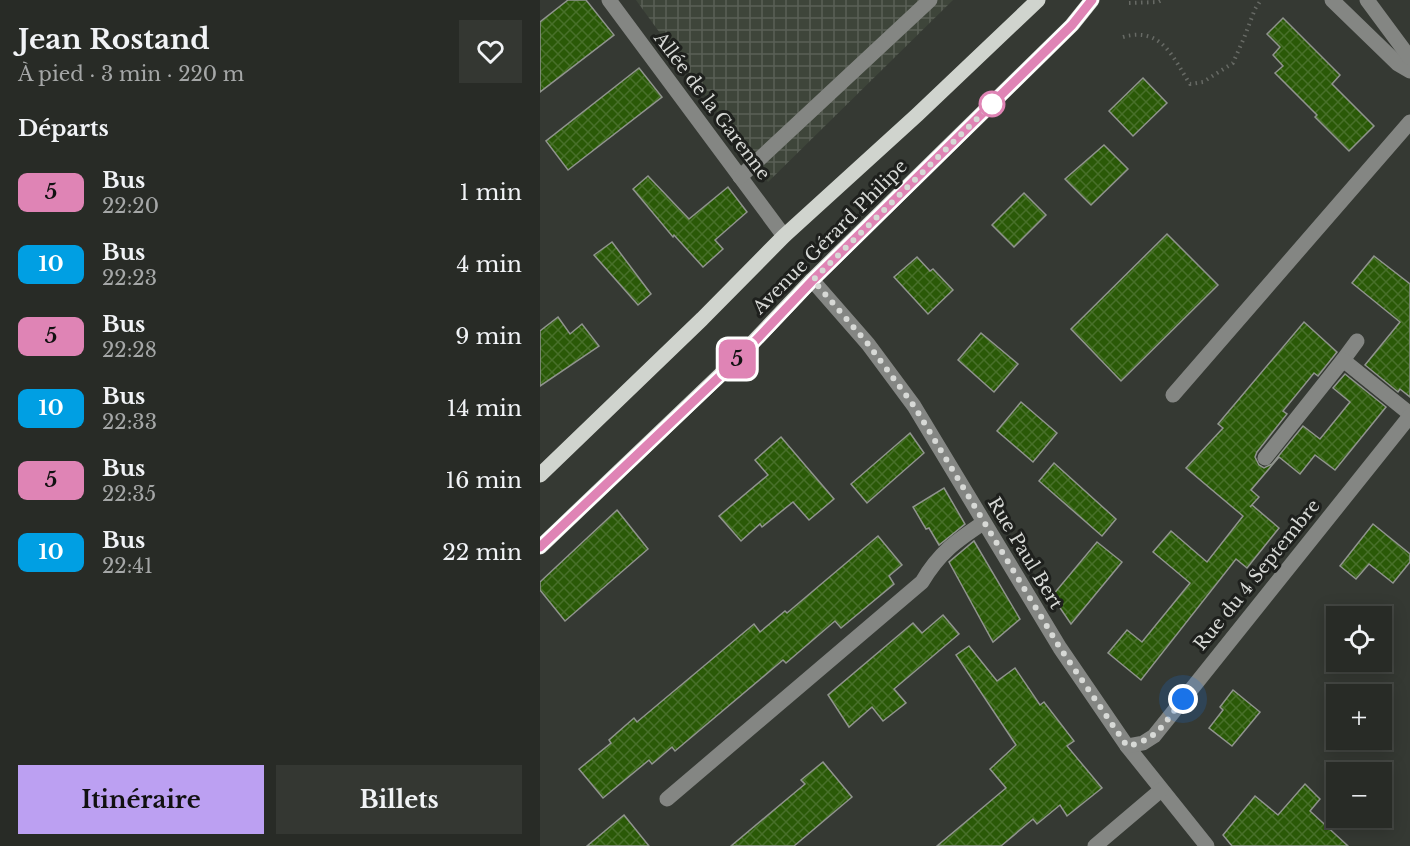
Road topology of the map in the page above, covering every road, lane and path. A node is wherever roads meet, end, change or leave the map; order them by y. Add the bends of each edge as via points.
1 (609, 0) edge
2 (930, 0) edge
3 (1038, 0) edge
4 (1092, 0) edge
5 (1162, 0) edge
6 (1261, 0) edge
7 (1332, 0) edge
8 (1367, 0) edge
9 (1129, 3) dead end
10 (1124, 37) dead end
11 (1410, 58) edge
12 (1410, 71) edge
13 (1410, 122) edge
14 (740, 177) junction
15 (783, 236) junction
16 (813, 280) junction
17 (1357, 341) dead end
18 (1343, 360) junction
19 (1173, 395) dead end
20 (1410, 415) edge
21 (1265, 458) dead end
22 (540, 475) edge
23 (983, 523) junction
24 (540, 547) edge
25 (1127, 746) junction
26 (1161, 790) junction
27 (667, 799) dead end
28 (1095, 846) edge
29 (1207, 846) edge

1 - 14 street, Allée de la Garenne
2 - 14 street
3 - 15 main road, Avenue Gérard Philipe
4 - 16 main road, Avenue Gérard Philipe via 1072,25
5 - 9 path
6 - 10 path via 1233,63 1203,82 1190,84 1169,48 1150,37
7 - 12 street
8 - 11 street
13 - 19 street
14 - 15 street, Allée de la Garenne
15 - 22 main road, Avenue Gérard Philipe via 702,320
16 - 23 street, Rue Paul Bert via 914,406
16 - 24 main road, Avenue Gérard Philipe via 740,357
17 - 18 street
18 - 20 street
18 - 21 street
20 - 25 street, Rue du 4 Septembre via 1154,736
23 - 25 street, Rue Paul Bert via 1060,648
23 - 27 street via 953,543 922,582
25 - 26 street, Rue Paul Bert
26 - 28 street
26 - 29 street, Rue Paul Bert

